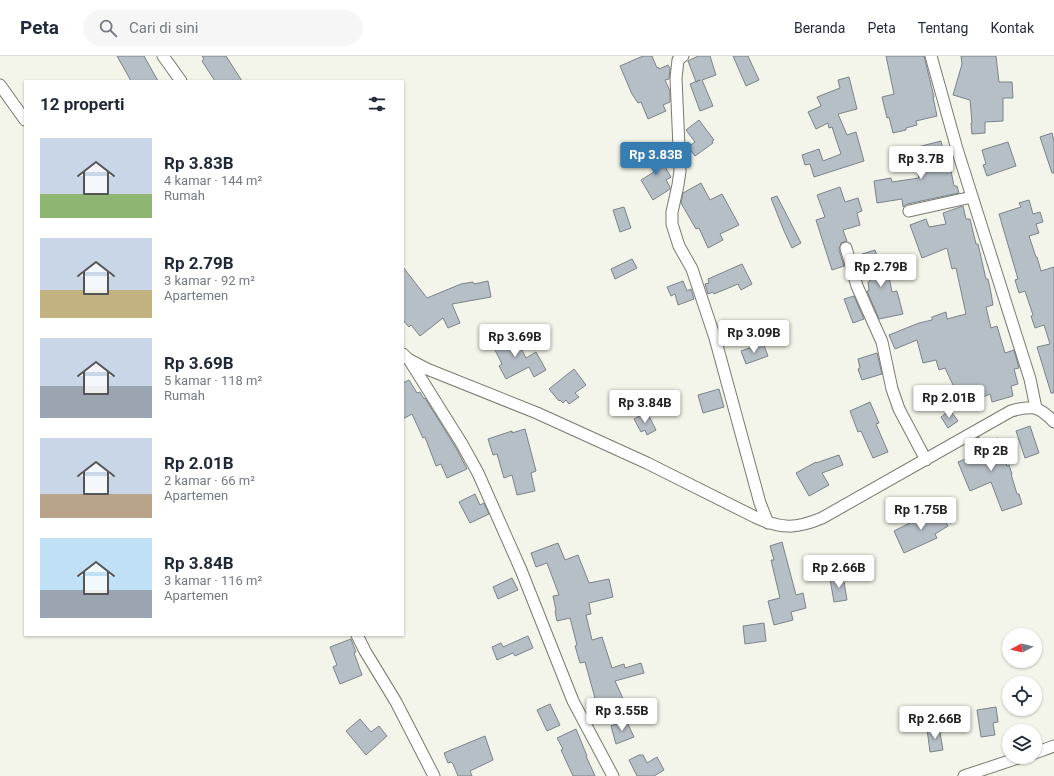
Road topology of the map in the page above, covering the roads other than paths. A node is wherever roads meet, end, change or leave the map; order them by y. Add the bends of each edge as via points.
1 (163, 56) edge
2 (683, 56) edge
3 (931, 56) edge
4 (180, 80) edge
5 (0, 85) edge
6 (24, 119) edge
7 (972, 197) junction
8 (909, 211) dead end
9 (846, 248) dead end
10 (406, 357) edge
11 (1036, 408) junction
12 (1054, 422) edge
13 (926, 460) junction
14 (768, 523) junction
15 (357, 636) edge
16 (1054, 746) edge
17 (1042, 750) edge
18 (1002, 763) edge
19 (434, 776) edge
20 (613, 776) edge
21 (964, 776) edge

1 - 4 street
2 - 14 street via 678,60 676,78 680,171 672,224 679,246 692,269 715,338 760,504
3 - 7 street
5 - 6 street
7 - 8 street
7 - 11 street via 1030,379
9 - 13 street via 857,286 882,342 899,409
10 - 14 street via 427,369 537,413 647,463
10 - 20 street via 450,424 478,473 521,570 573,701
11 - 12 street
11 - 13 street via 1011,411
13 - 14 street via 814,521 783,527
15 - 19 street via 396,702
16 - 17 street
18 - 21 street

